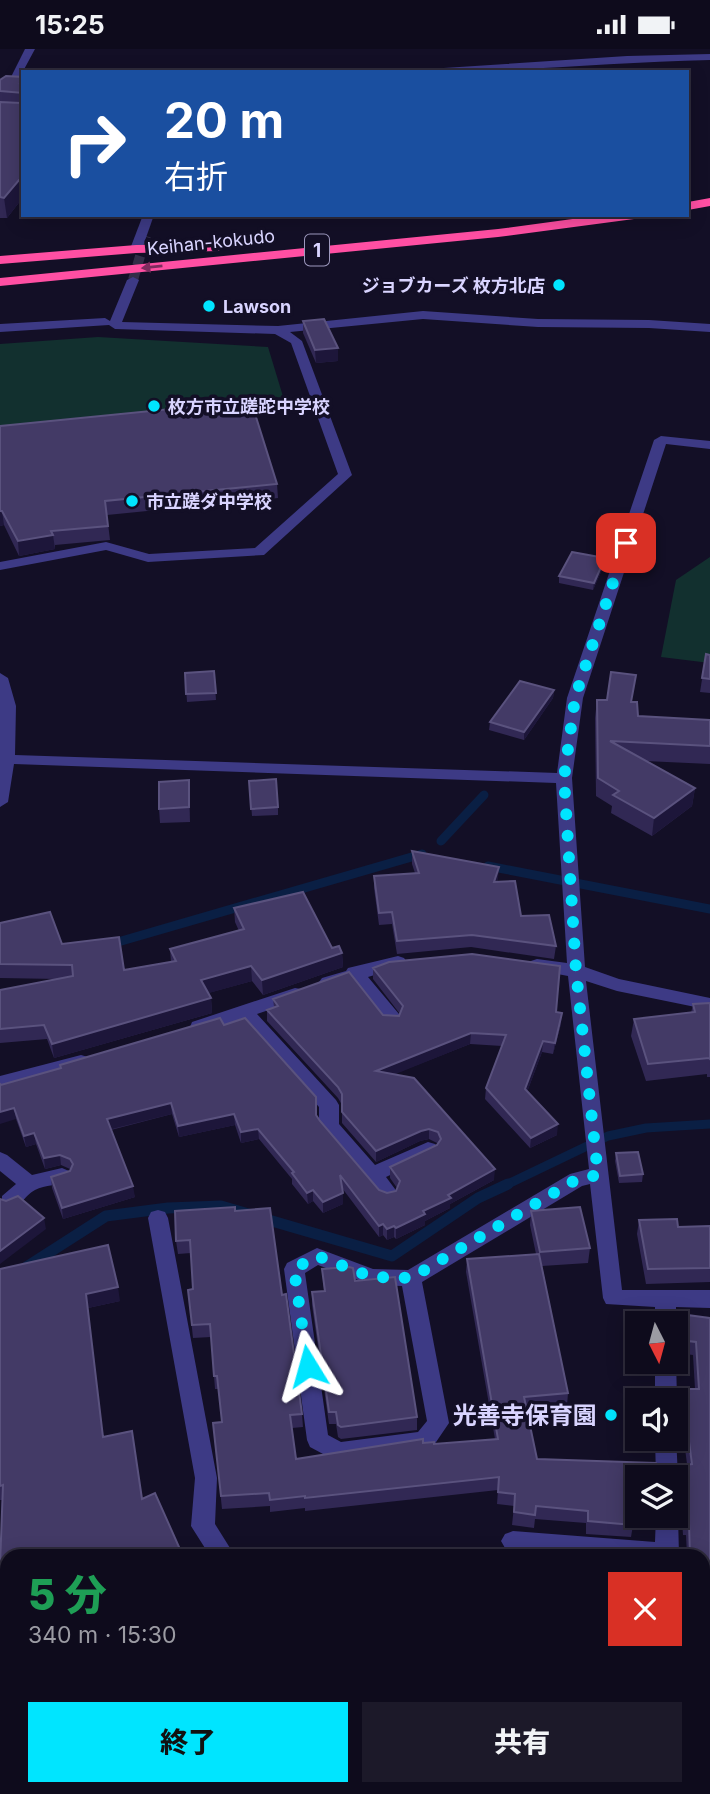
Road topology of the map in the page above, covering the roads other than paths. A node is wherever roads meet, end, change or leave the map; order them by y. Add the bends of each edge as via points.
1 (30, 49) edge
2 (710, 57) edge
3 (456, 70) edge
4 (0, 96) edge
5 (710, 202) edge
6 (689, 206) edge
7 (148, 217) edge
8 (155, 217) edge
9 (529, 217) edge
10 (619, 217) edge
11 (146, 236) tunnel mouth
12 (229, 248) junction
13 (136, 250) junction
14 (0, 260) edge
15 (0, 269) edge
16 (130, 275) junction
17 (0, 282) edge
18 (110, 324) junction
19 (0, 328) edge
20 (710, 328) edge
21 (278, 330) junction
22 (710, 445) edge
23 (0, 566) edge
24 (0, 678) edge
25 (4, 693) edge
26 (4, 759) edge
27 (564, 778) junction
28 (0, 801) edge
29 (421, 959) edge
30 (514, 962) edge
31 (576, 971) junction
32 (354, 972) junction
33 (710, 1004) edge
34 (244, 1011) junction
35 (392, 1019) edge
36 (183, 1032) edge
37 (93, 1058) edge
38 (0, 1083) edge
39 (428, 1149) edge
40 (0, 1160) edge
41 (372, 1175) junction
42 (598, 1175) junction
43 (62, 1176) edge
44 (29, 1184) junction
45 (388, 1193) edge
46 (9, 1202) edge
47 (158, 1218) dead end
48 (411, 1278) junction
49 (665, 1298) junction
50 (710, 1299) edge
51 (666, 1311) edge
52 (667, 1528) edge
53 (513, 1541) dead end
54 (216, 1549) edge
55 (601, 1549) edge
56 (667, 1549) edge

1 - 4 street via 11,86
2 - 3 street
5 - 6 highway
7 - 13 street
8 - 11 street
9 - 12 highway, Keihan-kokudo / 1
10 -> 16 highway, Keihan-kokudo / 1
12 - 13 highway
12 - 15 highway, Keihan-kokudo / 1
13 - 14 highway
16 - 17 highway, Keihan-kokudo / 1
16 - 18 street
18 - 19 street
18 - 21 street
20 - 21 street via 423,315
21 - 23 street via 296,341 345,475 259,552 148,558 106,546
22 - 27 street via 661,440 575,698
24 - 25 street
25 - 26 street
26 - 27 street
26 - 28 street
27 - 31 street
29 - 32 street
30 - 31 street
31 - 33 street via 617,985
31 - 42 street
32 - 34 street
32 - 35 street
34 - 36 street
34 - 41 street via 328,1105 329,1126
37 - 38 street
39 - 41 street
40 - 44 street
41 - 45 street
42 - 48 street via 577,1179
42 - 49 street via 613,1298
43 - 44 street
44 - 46 street
47 - 54 street via 206,1478 203,1526
48 - 48 street via 438,1423 424,1441 338,1452 318,1440 294,1269 317,1256 372,1277
49 - 50 street
49 - 51 street
52 - 56 street
53 - 55 street

